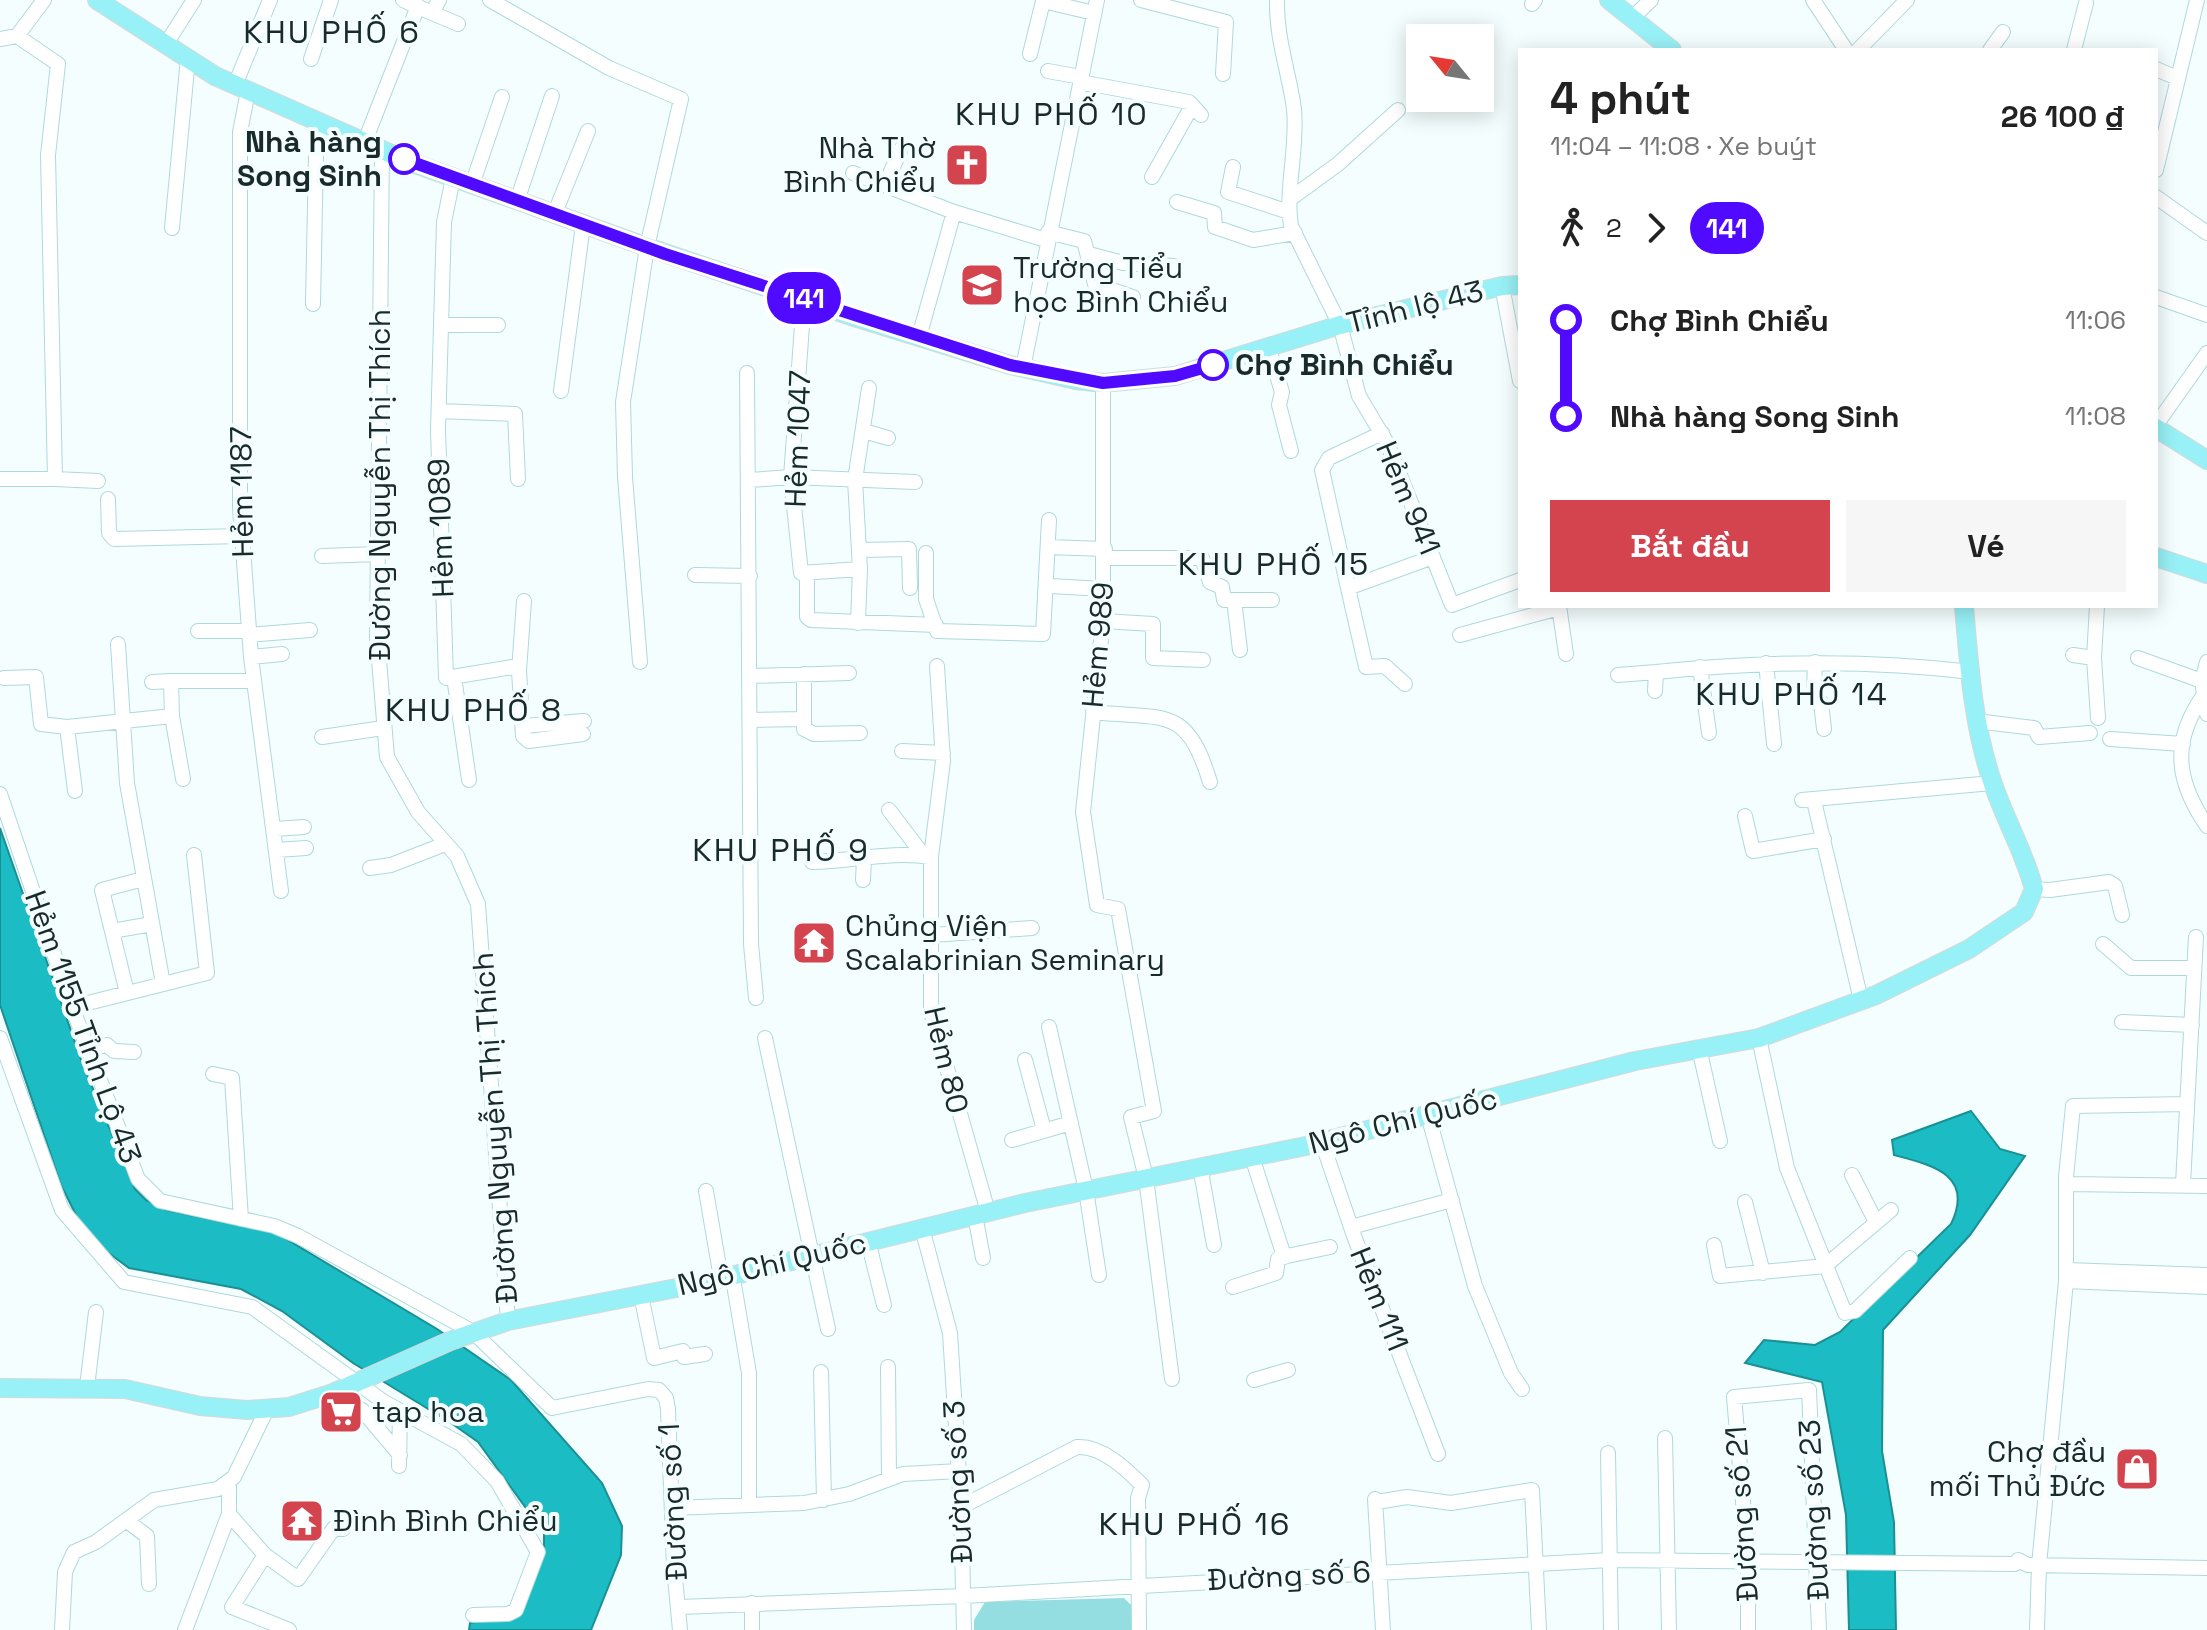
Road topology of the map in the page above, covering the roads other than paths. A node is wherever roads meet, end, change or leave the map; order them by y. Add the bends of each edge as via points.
1 (44, 0) edge
2 (97, 0) edge
3 (194, 0) edge
4 (270, 0) edge
5 (331, 0) edge
6 (403, 0) edge
7 (490, 0) edge
8 (1141, 0) edge
9 (1277, 0) edge
10 (1609, 0) edge
11 (1651, 0) edge
12 (1907, 0) edge
13 (2197, 0) edge
14 (1818, 2) edge
15 (2086, 3) dead end
16 (418, 6) junction
17 (436, 6) edge
18 (1096, 6) edge
19 (1632, 18) junction
20 (458, 24) dead end
21 (2003, 32) dead end
22 (17, 36) junction
23 (0, 39) edge
24 (166, 44) junction
25 (1670, 48) edge
26 (1845, 48) edge
27 (1860, 48) edge
28 (1991, 48) edge
29 (2075, 48) edge
30 (1030, 54) dead end
31 (188, 58) junction
32 (311, 59) dead end
33 (2158, 70) edge
34 (1048, 71) dead end
35 (1223, 74) dead end
36 (2177, 78) junction
37 (1080, 80) junction
38 (242, 88) junction
39 (552, 96) dead end
40 (502, 97) dead end
41 (1398, 110) dead end
42 (324, 123) junction
43 (588, 131) dead end
44 (365, 141) junction
45 (382, 148) junction
46 (901, 149) dead end
47 (2158, 161) edge
48 (1233, 167) dead end
49 (853, 173) dead end
50 (1152, 177) dead end
51 (453, 178) junction
52 (472, 185) junction
53 (885, 185) junction
54 (2158, 198) edge
55 (517, 201) junction
56 (1177, 202) dead end
57 (1290, 206) junction
58 (954, 212) junction
59 (554, 215) junction
60 (583, 225) junction
61 (172, 228) dead end
62 (2206, 231) edge
63 (1295, 233) junction
64 (1047, 236) junction
65 (647, 247) junction
66 (1089, 254) junction
67 (1174, 266) dead end
68 (1511, 285) edge
69 (1133, 297) dead end
70 (804, 298) junction
71 (2158, 298) edge
72 (313, 304) dead end
73 (2207, 315) edge
74 (441, 325) junction
75 (498, 325) dead end
76 (1340, 325) junction
77 (919, 337) junction
78 (1269, 349) junction
79 (2207, 353) edge
80 (1518, 360) edge
81 (1023, 368) junction
82 (747, 373) dead end
83 (1103, 383) junction
84 (869, 388) dead end
85 (561, 391) dead end
86 (439, 411) junction
87 (2158, 423) edge
88 (2158, 427) edge
89 (864, 431) junction
90 (1382, 433) junction
91 (888, 438) dead end
92 (1291, 451) dead end
93 (2207, 460) edge
94 (791, 477) junction
95 (0, 479) edge
96 (55, 479) junction
97 (518, 479) dead end
98 (750, 480) junction
99 (855, 480) junction
100 (98, 481) dead end
101 (915, 482) dead end
102 (108, 499) dead end
103 (1049, 520) dead end
104 (242, 536) junction
105 (1048, 547) junction
106 (859, 550) junction
107 (926, 553) dead end
108 (378, 554) junction
109 (1105, 554) junction
110 (322, 556) dead end
111 (1433, 557) junction
112 (2158, 558) edge
113 (2207, 563) edge
114 (2187, 565) junction
115 (860, 569) junction
116 (807, 572) junction
117 (2207, 574) edge
118 (695, 575) dead end
119 (750, 576) junction
120 (1518, 581) edge
121 (1047, 583) junction
122 (910, 588) dead end
123 (1348, 588) junction
124 (1103, 589) junction
125 (1234, 600) junction
126 (1272, 600) dead end
127 (524, 601) dead end
128 (1555, 608) edge
129 (1559, 608) edge
130 (1964, 608) edge
131 (2097, 608) edge
132 (1103, 621) junction
133 (858, 623) junction
134 (936, 625) junction
135 (310, 630) dead end
136 (198, 631) dead end
137 (249, 633) junction
138 (1460, 635) dead end
139 (118, 644) dead end
140 (1240, 650) dead end
141 (282, 654) dead end
142 (1566, 654) dead end
143 (2073, 655) dead end
144 (251, 657) junction
145 (2094, 658) junction
146 (2138, 658) dead end
147 (1203, 660) dead end
148 (640, 662) dead end
149 (1815, 662) junction
150 (2207, 662) edge
151 (1766, 663) junction
152 (937, 666) dead end
153 (1700, 667) junction
154 (519, 671) junction
155 (1656, 672) junction
156 (1972, 672) junction
157 (849, 673) dead end
158 (804, 674) junction
159 (1618, 675) dead end
160 (751, 676) junction
161 (454, 677) junction
162 (4, 678) dead end
163 (171, 681) junction
164 (254, 681) junction
165 (152, 682) dead end
166 (1405, 684) dead end
167 (2202, 689) junction
168 (1655, 691) dead end
169 (1093, 712) junction
170 (2207, 714) edge
171 (172, 716) junction
172 (2098, 718) dead end
173 (803, 719) junction
174 (750, 720) junction
175 (1976, 721) junction
176 (123, 722) junction
177 (67, 727) junction
178 (583, 727) dead end
179 (383, 728) junction
180 (1824, 729) dead end
181 (860, 733) dead end
182 (1709, 733) dead end
183 (2090, 733) dead end
184 (322, 737) dead end
185 (2110, 739) dead end
186 (1774, 744) dead end
187 (2183, 744) junction
188 (902, 751) dead end
189 (943, 753) junction
190 (183, 779) dead end
191 (469, 780) dead end
192 (1210, 782) dead end
193 (1992, 783) junction
194 (75, 791) dead end
195 (0, 794) edge
196 (889, 810) dead end
197 (1745, 816) dead end
198 (2207, 826) edge
199 (304, 827) dead end
200 (275, 829) junction
201 (1824, 839) junction
202 (445, 844) junction
203 (306, 848) dead end
204 (277, 850) junction
205 (194, 855) dead end
206 (928, 856) junction
207 (864, 859) junction
208 (812, 862) dead end
209 (370, 868) dead end
210 (143, 879) junction
211 (863, 880) dead end
212 (2034, 889) junction
213 (281, 891) dead end
214 (2122, 915) dead end
215 (152, 924) junction
216 (1032, 928) dead end
217 (112, 931) junction
218 (932, 935) junction
219 (2196, 937) dead end
220 (2103, 944) dead end
221 (2194, 968) junction
222 (163, 984) junction
223 (127, 993) junction
224 (756, 998) dead end
225 (1861, 1000) junction
226 (72, 1007) junction
227 (2122, 1022) dead end
228 (2192, 1025) junction
229 (1049, 1027) dead end
230 (0, 1038) edge
231 (765, 1038) dead end
232 (1759, 1038) junction
233 (1699, 1048) junction
234 (88, 1049) junction
235 (134, 1052) dead end
236 (1025, 1060) dead end
237 (213, 1074) dead end
238 (2187, 1104) junction
239 (1428, 1115) junction
240 (1071, 1123) junction
241 (1044, 1130) junction
242 (1012, 1140) dead end
243 (1720, 1141) dead end
244 (1322, 1142) junction
245 (1252, 1157) junction
246 (1200, 1166) junction
247 (1852, 1175) dead end
248 (1146, 1178) junction
249 (2068, 1184) junction
250 (2183, 1184) junction
251 (2207, 1186) edge
252 (1086, 1190) junction
253 (706, 1191) dead end
254 (1452, 1200) junction
255 (1745, 1202) dead end
256 (1891, 1210) dead end
257 (981, 1213) junction
258 (241, 1219) junction
259 (1876, 1222) junction
260 (1351, 1227) junction
261 (922, 1228) junction
262 (868, 1241) junction
263 (1214, 1245) dead end
264 (1714, 1245) dead end
265 (1330, 1247) dead end
266 (812, 1255) junction
267 (1287, 1256) junction
268 (983, 1258) dead end
269 (1910, 1258) dead end
270 (1825, 1266) junction
271 (1763, 1273) junction
272 (1099, 1275) dead end
273 (2066, 1275) junction
274 (2207, 1275) edge
275 (726, 1276) junction
276 (1233, 1287) dead end
277 (2207, 1287) edge
278 (641, 1295) junction
279 (884, 1305) dead end
280 (96, 1312) dead end
281 (508, 1321) junction
282 (828, 1329) dead end
283 (473, 1332) junction
284 (705, 1354) dead end
285 (888, 1367) dead end
286 (1288, 1370) dead end
287 (821, 1372) dead end
288 (1172, 1379) dead end
289 (1254, 1380) dead end
290 (361, 1381) junction
291 (87, 1387) junction
292 (0, 1388) edge
293 (1522, 1389) dead end
294 (1734, 1397) joint
295 (552, 1408) joint
296 (267, 1409) junction
297 (362, 1410) dead end
298 (400, 1411) junction
299 (1665, 1438) dead end
300 (1608, 1453) dead end
301 (1438, 1454) dead end
302 (960, 1471) junction
303 (889, 1479) junction
304 (229, 1482) junction
305 (824, 1500) junction
306 (749, 1505) junction
307 (961, 1507) junction
308 (672, 1508) junction
309 (229, 1514) junction
310 (127, 1521) junction
311 (343, 1529) dead end
312 (265, 1555) junction
313 (1670, 1558) junction
314 (1748, 1559) junction
315 (1610, 1560) junction
316 (1818, 1560) junction
317 (1536, 1564) junction
318 (2028, 1564) junction
319 (2207, 1568) edge
320 (1381, 1572) junction
321 (1138, 1583) junction
322 (149, 1584) dead end
323 (963, 1596) junction
324 (752, 1603) junction
325 (680, 1607) junction
326 (473, 1615) dead end
327 (62, 1630) edge
328 (185, 1630) edge
329 (289, 1630) edge
330 (680, 1630) edge
331 (752, 1630) edge
332 (964, 1630) edge
333 (1139, 1630) edge
334 (1383, 1630) edge
335 (1539, 1630) edge
336 (1611, 1630) edge
337 (1669, 1630) edge
338 (1748, 1630) edge
339 (1819, 1630) edge
340 (2037, 1630) edge

1 - 22 street
2 - 24 main road, Tỉnh lộ 43
3 - 24 street
4 - 38 street, Hẻm 1187
5 - 32 street
6 - 16 street
7 - 65 street via 609,68 681,99
8 - 35 street via 1226,22
9 - 57 street via 1276,25 1294,110 1296,159
10 - 19 main road
11 - 19 street
12 - 27 street
13 - 36 street
14 - 26 street
15 - 29 street
16 - 17 street
16 - 44 street
17 - 20 street
18 - 30 street via 1043,1
18 - 37 street
19 - 25 main road
21 - 28 street
22 - 23 street
22 - 96 street via 58,64 48,155
24 - 31 main road, Tỉnh lộ 43
31 - 38 main road, Tỉnh lộ 43
31 - 61 street
33 - 36 street
34 - 37 street
36 - 47 street
37 - 50 street via 1196,110
37 - 64 street
38 - 42 main road, Tỉnh lộ 43
38 - 104 street, Hẻm 1187
39 - 55 street
40 - 52 street
41 - 57 street
42 - 44 main road, Tỉnh lộ 43
42 - 72 street via 316,155
43 - 59 street
44 - 45 main road, Tỉnh lộ 43
45 - 51 main road, Tỉnh lộ 43
45 - 108 street, Đường Nguyễn Thị Thích
46 - 53 street
48 - 57 street via 1228,192
49 - 53 street
51 - 52 main road, Tỉnh lộ 43
51 - 74 street, Hẻm 1089 via 444,222
52 - 55 main road, Tỉnh lộ 43
53 - 58 street
54 - 62 street
55 - 59 main road, Tỉnh lộ 43
56 - 63 street via 1214,213 1215,227 1253,240
57 - 63 street, Hẻm 941
58 - 64 street
58 - 77 street
59 - 60 main road, Tỉnh lộ 43
60 - 65 main road, Tỉnh lộ 43
60 - 85 street
63 - 76 street, Hẻm 941
64 - 66 street via 1084,241
64 - 81 street
65 - 70 main road, Tỉnh lộ 43
65 - 148 street via 623,402
66 - 67 street via 1123,263
66 - 69 street via 1097,286
68 - 76 main road, Tỉnh lộ 43
68 - 80 street
70 - 77 main road, Tỉnh lộ 43
70 - 94 street, Hẻm 1047
71 - 73 street
74 - 75 street
74 - 86 street, Hẻm 1089
76 - 78 main road, Tỉnh lộ 43
76 - 90 street, Hẻm 941 via 1359,396
77 - 81 main road, Tỉnh lộ 43
78 - 83 main road, Tỉnh lộ 43 via 1175,376
78 - 92 street
79 - 87 street
81 - 83 main road, Tỉnh lộ 43
82 - 98 street
83 - 109 street, Hẻm 989
84 - 89 street
86 - 97 street via 515,414
86 - 161 street, Hẻm 1089 via 446,678
88 - 93 main road
89 - 91 street
89 - 99 street
90 - 111 street, Hẻm 941
90 - 123 street via 1329,458 1322,470
94 - 98 street
94 - 99 street
94 - 116 street, Hẻm 1047 via 799,571
95 - 96 street
96 - 100 street
98 - 119 street
99 - 101 street
99 - 106 street
102 - 104 street via 109,533 114,539
103 - 105 street
104 - 137 street, Hẻm 1187
105 - 109 street
105 - 121 street
106 - 115 street
106 - 122 street via 909,549
107 - 134 street via 926,599
108 - 110 street
108 - 179 street, Đường Nguyễn Thị Thích
109 - 124 street, Hẻm 989
109 - 125 street via 1202,558 1210,582 1222,587 1224,600
111 - 120 street, Hẻm 941 via 1452,605
111 - 123 street
112 - 114 main road
113 - 114 main road
114 - 117 main road
115 - 116 street
115 - 133 street
116 - 133 street, Hẻm 1047 via 808,619
118 - 119 street
119 - 160 street
121 - 124 street
121 - 134 street, Hẻm 1047 via 1043,634 937,631
123 - 166 street via 1366,667 1385,666
124 - 132 street, Hẻm 989
125 - 126 street
125 - 140 street
127 - 154 street
128 - 138 street
129 - 142 street
130 - 156 main road
131 - 145 street
132 - 147 street via 1153,624 1153,658
132 - 169 street, Hẻm 989
133 - 134 street, Hẻm 1047
135 - 137 street
136 - 137 street
137 - 144 street, Hẻm 1187
139 - 176 street
141 - 144 street
143 - 145 street
144 - 164 street, Hẻm 1187
145 - 172 street
146 - 167 street
149 - 151 street
149 - 156 street via 1892,662
149 - 180 street via 1814,693
150 - 167 street
151 - 153 street
151 - 186 street
152 - 189 street, Hẻm 80
153 - 155 street
153 - 182 street
154 - 161 street via 512,667
154 - 178 street via 523,736 529,741
155 - 159 street
155 - 168 street
156 - 175 main road
157 - 158 street
158 - 160 street
158 - 173 street
160 - 174 street
161 - 191 street
162 - 177 street via 36,677 41,724
163 - 164 street
163 - 165 street
163 - 171 street
164 - 200 street, Hẻm 1187
167 - 170 street
167 - 187 street via 2185,725
169 - 192 street via 1170,720 1186,727 1200,747
169 - 248 street, Hẻm 989 via 1083,812 1097,905 1118,909 1154,1111 1131,1117
171 - 176 street
171 - 190 street
173 - 174 street
173 - 181 street via 808,733
174 - 224 street
175 - 183 street via 2034,728 2039,737
175 - 193 main road
176 - 177 street
176 - 210 street
177 - 194 street
179 - 184 street
179 - 202 street, Đường Nguyễn Thị Thích via 396,779
185 - 187 street
187 - 198 street via 2184,789
188 - 189 street
189 - 206 street, Hẻm 80 via 936,839
193 - 201 street via 1808,800
193 - 212 main road
195 - 226 street, Hẻm 1155 Tỉnh Lộ 43
196 - 206 street
197 - 201 street via 1753,851
199 - 200 street
200 - 204 street, Hẻm 1187
201 - 225 street
202 - 209 street
202 - 281 street, Đường Nguyễn Thị Thích via 457,856 478,904
203 - 204 street
204 - 213 street, Hẻm 1187
205 - 222 street via 207,973
206 - 207 street via 903,852
206 - 218 street, Hẻm 80
207 - 208 street
207 - 211 street
210 - 215 street
210 - 217 street via 102,890
212 - 214 street via 2109,882 2115,886
212 - 225 main road, Ngô Chí Quốc via 2024,912 2012,922
215 - 217 street
215 - 222 street
216 - 218 street
217 - 223 street
218 - 257 street, Hẻm 80 via 931,1012
219 - 221 street
220 - 221 street via 2131,968
221 - 228 street
222 - 223 street
223 - 226 street
225 - 232 main road, Ngô Chí Quốc
226 - 234 street, Hẻm 1155 Tỉnh Lộ 43
227 - 228 street
228 - 238 street
229 - 240 street
230 - 290 street via 62,1210 124,1282 252,1307
231 - 266 street
232 - 233 main road, Ngô Chí Quốc
232 - 270 street via 1787,1168
233 - 239 main road, Ngô Chí Quốc
233 - 243 street
234 - 235 street via 107,1045 114,1051
234 - 258 street, Hẻm 1155 Tỉnh Lộ 43 via 138,1179 160,1201
236 - 241 street
237 - 258 street via 232,1078
238 - 249 street via 2073,1106
238 - 250 street
239 - 244 main road, Ngô Chí Quốc
239 - 254 street
240 - 241 street
240 - 252 street
241 - 242 street
244 - 245 main road, Ngô Chí Quốc
244 - 260 street, Hẻm 111
245 - 246 main road, Ngô Chí Quốc
245 - 267 street
246 - 248 main road, Ngô Chí Quốc
246 - 263 street
247 - 259 street
248 - 252 main road, Ngô Chí Quốc
248 - 288 street
249 - 250 street
249 - 273 street
250 - 251 street
252 - 257 main road, Ngô Chí Quốc
252 - 272 street
253 - 275 street
254 - 260 street
254 - 293 street via 1475,1286
255 - 271 street
256 - 259 street
257 - 261 main road, Ngô Chí Quốc
257 - 268 street, Hẻm 80
258 - 283 street, Hẻm 1155 Tỉnh Lộ 43 via 298,1236
259 - 270 street
260 - 301 street, Hẻm 111
261 - 262 main road, Ngô Chí Quốc
261 - 302 street, Đường số 3 via 950,1333
262 - 266 main road, Ngô Chí Quốc
262 - 279 street
264 - 271 street via 1720,1276
265 - 267 street
266 - 275 main road, Ngô Chí Quốc
266 - 282 street
267 - 276 street via 1278,1259 1276,1273
269 - 270 street via 1855,1311 1845,1313
270 - 271 street
273 - 274 street
273 - 277 street
273 - 318 street
275 - 278 main road, Ngô Chí Quốc
275 - 306 street via 749,1373
278 - 281 main road, Ngô Chí Quốc
278 - 284 street via 654,1358 683,1351 684,1357
280 - 291 street
281 - 283 main road, Ngô Chí Quốc
283 - 290 main road, Ngô Chí Quốc
283 - 295 street, Hẻm 1155 Tỉnh Lộ 43
285 - 303 street
286 - 289 street
287 - 305 street
290 - 296 main road, Ngô Chí Quốc via 289,1407
290 - 298 street
291 - 292 main road, Ngô Chí Quốc
291 - 296 main road, Ngô Chí Quốc via 125,1389 200,1406
294 - 314 street, Đường số 21
294 - 316 street, Đường số 23 via 1809,1390
295 - 308 street, Đường số 1 via 659,1390 668,1409
296 - 304 street
297 - 298 street via 399,1460
298 - 326 street via 461,1444 497,1481 538,1552 516,1610
299 - 313 street
300 - 315 street
302 - 303 street
302 - 307 street, Đường số 3
303 - 305 street
304 - 309 street
304 - 310 street via 218,1489 154,1500
305 - 306 street
306 - 308 street
307 - 321 street via 1077,1447 1094,1449 1142,1485
307 - 323 street, Đường số 3
308 - 325 street, Đường số 1
309 - 312 street
309 - 328 street
310 - 322 street via 147,1536
310 - 327 street via 74,1552 65,1572
311 - 312 street via 334,1528 298,1579
312 - 329 street via 232,1607
313 - 314 street, Đường số 6
313 - 315 street, Đường số 6
313 - 337 street
314 - 316 street, Đường số 6
314 - 338 street, Đường số 21
315 - 317 street, Đường số 6
315 - 336 street
316 - 318 street, Đường số 6
316 - 339 street, Đường số 23
317 - 320 street, Đường số 6
317 - 320 street via 1532,1490 1451,1503 1407,1497 1376,1500
317 - 335 street
318 - 319 street
318 - 340 street
320 - 321 street, Đường số 6
320 - 334 street
321 - 323 street, Đường số 6
321 - 333 street
323 - 324 street, Đường số 6
323 - 332 street, Đường số 3
324 - 325 street, Đường số 6
324 - 331 street
325 - 330 street, Đường số 1

